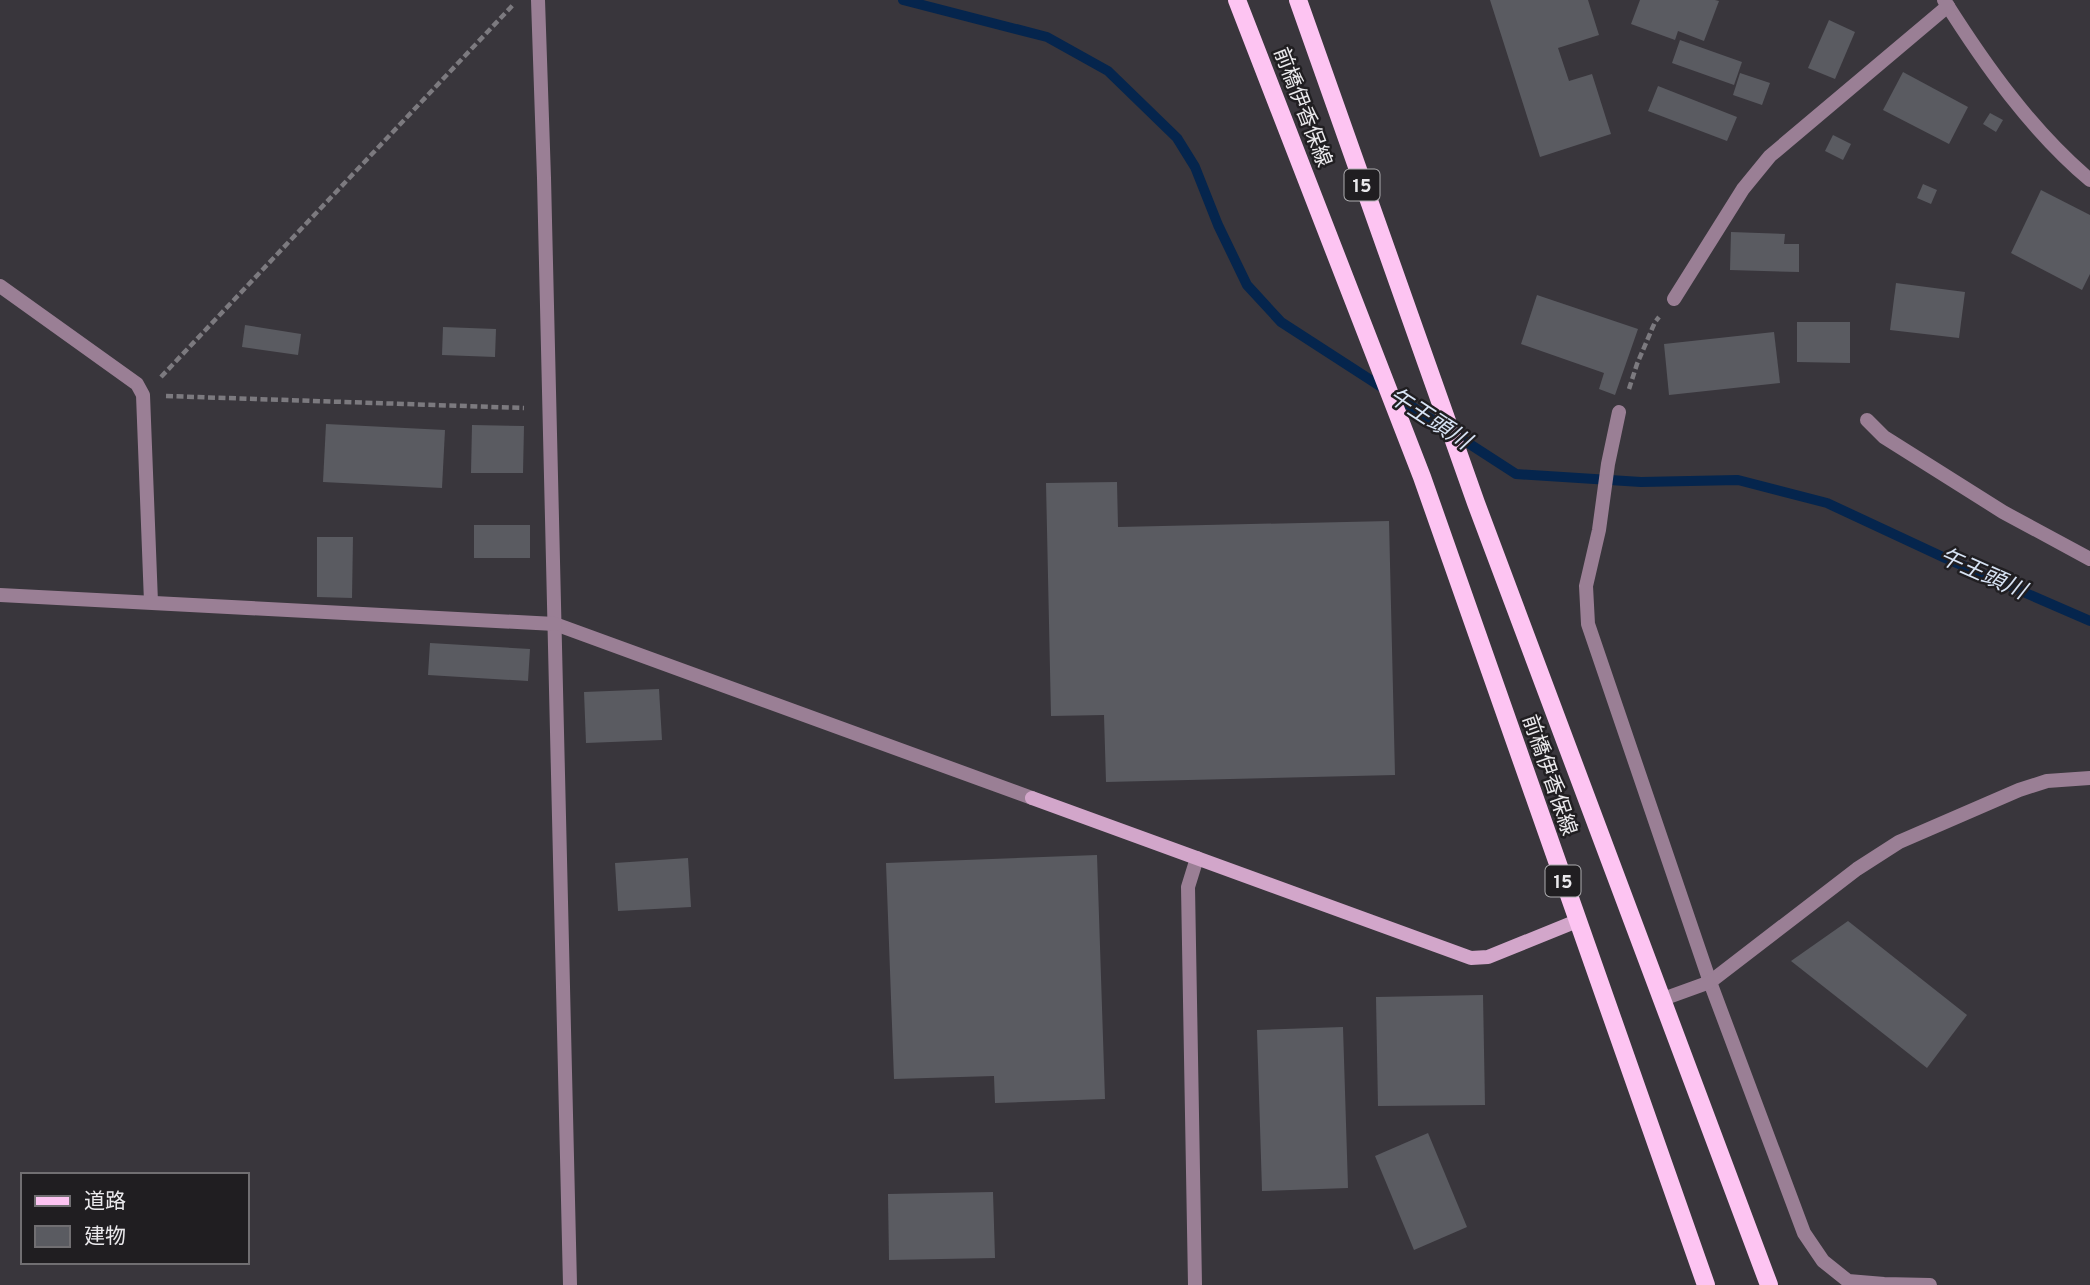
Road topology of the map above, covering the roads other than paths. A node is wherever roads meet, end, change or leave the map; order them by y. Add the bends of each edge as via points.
1 (538, 0) edge
2 (1237, 0) edge
3 (1298, 0) edge
4 (1946, 3) edge
5 (2090, 180) edge
6 (0, 286) edge
7 (1674, 299) road end
8 (1619, 412) road end
9 (1867, 420) dead end
10 (2090, 559) edge
11 (0, 596) edge
12 (151, 602) junction
13 (555, 624) junction
14 (2090, 778) edge
15 (1197, 858) junction
16 (1577, 921) junction
17 (1710, 982) junction
18 (1663, 999) junction
19 (570, 1285) edge
20 (1195, 1285) edge
21 (1706, 1285) edge
22 (1769, 1285) edge
23 (1930, 1285) edge

1 - 13 street
2 - 16 main road, 前橋伊香保線 / 15 via 1422,477
3 - 18 main road, 前橋伊香保線 / 15 via 1427,370
4 - 5 street via 2019,106
4 - 7 street via 1770,156 1743,189
6 - 12 street via 137,384 143,395
8 - 17 street via 1587,586 1588,624
9 - 10 street via 1884,437 2003,512
11 - 12 street
12 - 13 street
13 - 15 street
13 - 19 street
14 - 17 street via 2047,781 2019,790 1899,842
15 - 16 street via 1471,958 1488,957
15 - 20 street via 1188,887
16 - 21 main road, 前橋伊香保線 / 15
17 - 18 street
17 - 23 street via 1804,1233 1823,1261 1848,1281
18 - 22 main road, 前橋伊香保線 / 15

